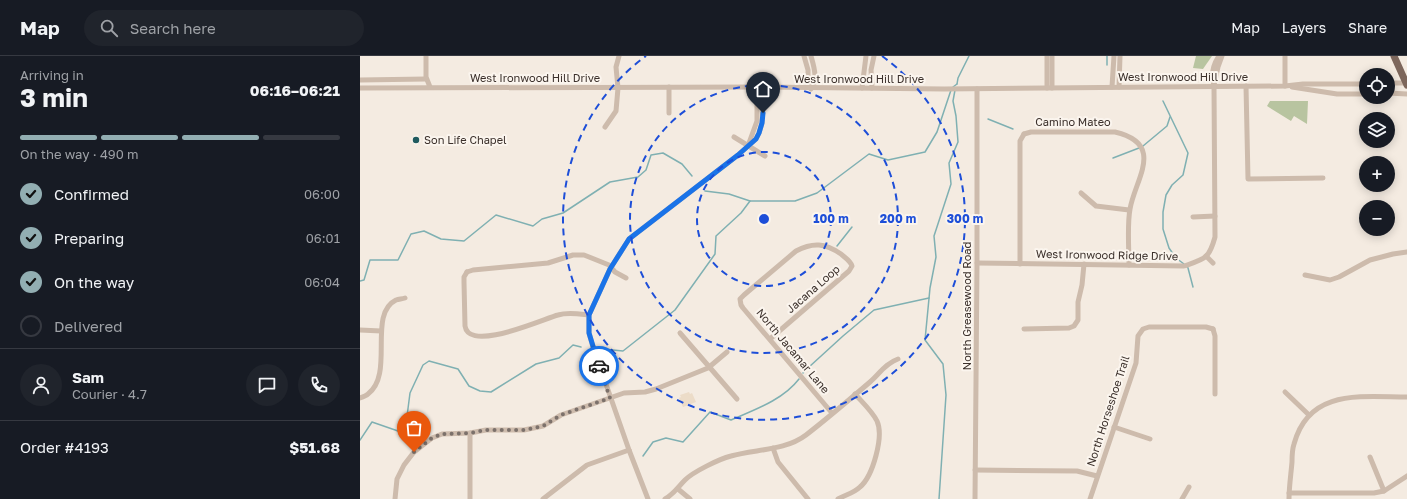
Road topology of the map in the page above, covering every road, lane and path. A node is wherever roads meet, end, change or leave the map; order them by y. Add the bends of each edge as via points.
1 (426, 56) edge
2 (619, 56) edge
3 (804, 56) edge
4 (811, 56) edge
5 (866, 56) edge
6 (874, 56) edge
7 (1047, 56) edge
8 (1052, 56) edge
9 (1114, 56) edge
10 (1120, 56) edge
11 (1220, 56) edge
12 (1285, 56) edge
13 (1394, 56) edge
14 (426, 79) junction
15 (360, 80) edge
16 (1395, 83) edge
17 (1359, 84) edge
18 (1407, 84) edge
19 (1214, 86) junction
20 (1246, 86) junction
21 (1285, 86) junction
22 (1112, 87) junction
23 (1119, 87) junction
24 (360, 88) edge
25 (430, 88) junction
26 (618, 88) junction
27 (669, 88) junction
28 (757, 88) junction
29 (764, 88) junction
30 (862, 88) junction
31 (872, 88) junction
32 (1050, 88) junction
33 (811, 89) junction
34 (977, 89) junction
35 (1395, 93) edge
36 (1359, 94) edge
37 (1407, 94) edge
38 (669, 113) dead end
39 (605, 127) dead end
40 (734, 137) dead end
41 (748, 146) junction
42 (764, 156) dead end
43 (1323, 178) dead end
44 (1081, 193) dead end
45 (1130, 210) junction
46 (1215, 216) junction
47 (1193, 217) dead end
48 (1407, 252) edge
49 (1206, 256) junction
50 (1213, 262) dead end
51 (977, 263) junction
52 (1020, 264) junction
53 (1084, 264) junction
54 (1129, 265) junction
55 (611, 267) junction
56 (1305, 275) dead end
57 (626, 278) dead end
58 (405, 298) dead end
59 (740, 302) joint
60 (589, 315) junction
61 (1024, 328) dead end
62 (360, 330) edge
63 (381, 330) junction
64 (680, 333) dead end
65 (770, 339) junction
66 (727, 352) dead end
67 (898, 359) dead end
68 (709, 367) junction
69 (1285, 392) dead end
70 (855, 394) junction
71 (1215, 394) dead end
72 (1407, 397) edge
73 (360, 398) edge
74 (610, 398) junction
75 (737, 399) dead end
76 (832, 413) junction
77 (1309, 415) junction
78 (1114, 427) junction
79 (470, 433) junction
80 (1150, 439) dead end
81 (773, 448) junction
82 (629, 450) junction
83 (1370, 457) dead end
84 (975, 470) junction
85 (1097, 476) junction
86 (1407, 476) edge
87 (1189, 488) dead end
88 (678, 489) junction
89 (1384, 490) junction
90 (1289, 493) junction
91 (395, 499) edge
92 (470, 499) edge
93 (543, 499) edge
94 (648, 499) edge
95 (665, 499) edge
96 (690, 499) edge
97 (808, 499) edge
98 (838, 499) edge
99 (975, 499) edge
100 (1090, 499) edge
101 (1182, 499) edge
102 (1289, 499) edge

1 - 14 street
2 - 26 street via 616,67
3 - 33 street via 808,70 808,85
4 - 33 street via 815,82
5 - 30 street
6 - 31 street via 871,70
7 - 32 street
8 - 32 street
9 - 22 street
10 - 23 street
11 - 19 street
12 - 21 street
13 - 18 main road
14 - 15 street
14 - 25 street
16 - 18 street
17 - 21 street, West Ironwood Hill Drive
19 - 20 street, West Ironwood Hill Drive
19 - 23 street, West Ironwood Hill Drive
19 - 46 street
20 - 21 street, West Ironwood Hill Drive
20 - 43 street via 1248,179
21 - 36 street, West Ironwood Hill Drive via 1336,94
22 - 23 street, West Ironwood Hill Drive
22 - 32 street, West Ironwood Hill Drive
24 - 25 street, West Ironwood Hill Drive
25 - 26 street, West Ironwood Hill Drive
26 - 27 street, West Ironwood Hill Drive
26 - 39 street via 616,110
27 - 28 street, West Ironwood Hill Drive
27 - 38 street
28 - 29 street, West Ironwood Hill Drive
28 - 41 street via 757,121
29 - 33 street, West Ironwood Hill Drive
29 - 41 street via 762,123 756,139
30 - 31 street, West Ironwood Hill Drive
30 - 33 street, West Ironwood Hill Drive
31 - 34 street, West Ironwood Hill Drive
32 - 34 street, West Ironwood Hill Drive
34 - 51 street, North Greasewood Road
35 - 37 street
40 - 41 street
41 - 42 street
41 - 55 street via 629,239
44 - 45 street via 1096,206
45 - 52 street, Camino Mateo via 1134,191 1142,174 1144,156 1140,146 1127,135 1115,132 1021,132
45 - 54 street, Camino Mateo
46 - 47 street
46 - 49 street via 1215,237 1211,251
48 - 56 street via 1370,260 1330,280
49 - 50 street
49 - 54 street, West Ironwood Ridge Drive via 1184,266
51 - 52 street, West Ironwood Ridge Drive
51 - 84 street, North Greasewood Road
52 - 53 street, West Ironwood Ridge Drive
53 - 54 street, West Ironwood Ridge Drive
53 - 61 street via 1076,326
55 - 57 street
55 - 60 street
55 - 60 street via 592,257 573,255 548,263 466,271 464,277 466,334 505,334 559,314
58 - 63 street via 395,300 386,310
59 - 65 street, North Jacamar Lane
59 - 65 street, Jacana Loop via 744,295 802,248 816,245 832,248 850,261 853,266 849,271
60 - 74 street via 589,333
62 - 63 street
63 - 73 street via 382,368 377,384 369,394
64 - 68 street
65 - 76 street, North Jacamar Lane
66 - 68 street
67 - 70 street via 885,366
68 - 74 street via 656,389 624,393
68 - 75 street
69 - 77 street
70 - 76 street
70 - 98 street via 878,422 880,441 863,484 852,493
71 - 78 street, North Horseshoe Trail via 1214,328 1140,329 1136,363
72 - 77 street via 1340,399
74 - 79 street via 561,415 543,426 524,430 486,430
74 - 82 street
76 - 81 street via 795,442
77 - 90 street via 1299,429 1293,445
78 - 80 street
78 - 85 street, North Horseshoe Trail
79 - 91 street via 442,434 424,443 404,465 397,479
79 - 92 street
81 - 88 street via 730,456 685,480
81 - 97 street via 778,462
82 - 93 street via 587,465
82 - 94 street
83 - 89 street
84 - 85 street via 1077,471
84 - 99 street, North Greasewood Road
85 - 100 street, North Horseshoe Trail
86 - 89 street
87 - 101 street
88 - 95 street
88 - 96 street
89 - 90 street via 1363,494
90 - 102 street

